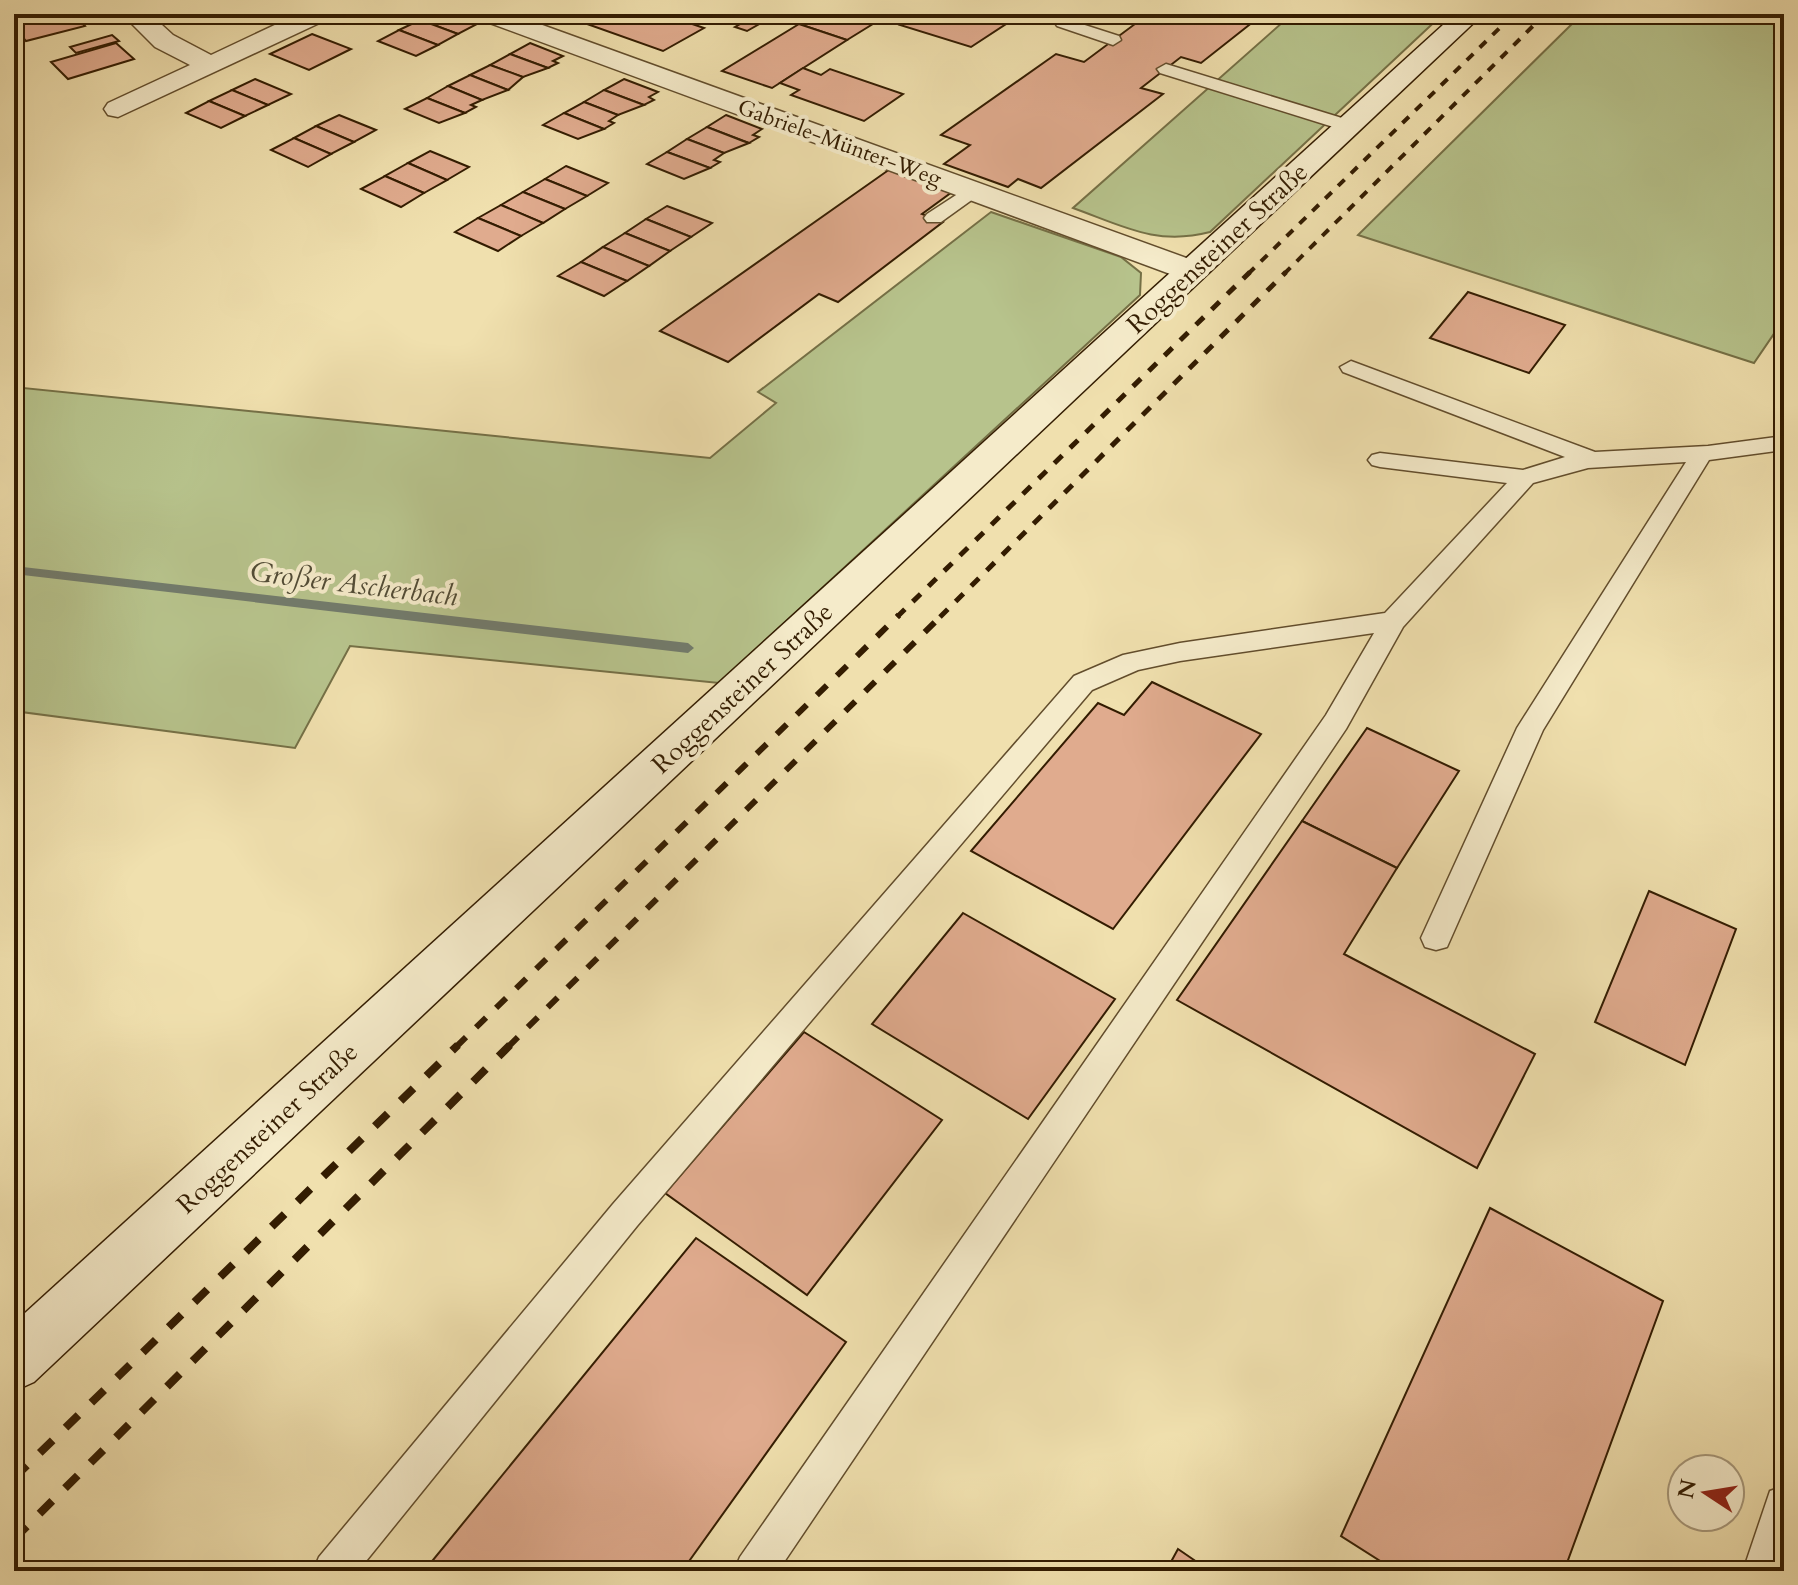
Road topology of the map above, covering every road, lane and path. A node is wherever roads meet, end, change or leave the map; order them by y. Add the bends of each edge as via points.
1 (135, 14) edge
2 (319, 14) edge
3 (488, 14) edge
4 (1470, 14) edge
5 (1063, 23) dead end
6 (1113, 40) dead end
7 (210, 65) junction
8 (1166, 69) dead end
9 (118, 109) dead end
10 (1349, 126) junction
11 (973, 190) junction
12 (934, 218) dead end
13 (1192, 271) junction
14 (1351, 367) dead end
15 (1784, 443) edge
16 (1702, 454) junction
17 (1380, 460) dead end
18 (1592, 460) junction
19 (1525, 478) junction
20 (1393, 621) junction
21 (1436, 938) dead end
22 (14, 1362) edge
23 (1784, 1505) edge
24 (333, 1571) edge
25 (754, 1571) edge
26 (1763, 1571) edge

1 - 7 street via 164,41
2 - 7 street
3 - 11 street, Gabriele-Münter-Weg
4 - 10 street, Roggensteiner Straße
5 - 6 lane
7 - 9 street
8 - 10 lane
10 - 13 street, Roggensteiner Straße
11 - 12 lane
11 - 13 street, Gabriele-Münter-Weg
13 - 22 street, Roggensteiner Straße
14 - 18 lane
15 - 16 lane
16 - 18 lane
16 - 21 lane via 1531,728
17 - 19 lane
18 - 19 lane via 1546,468
19 - 20 lane
20 - 24 lane via 1180,652 1132,662 1083,683 625,1215
20 - 25 lane via 1336,722
23 - 26 lane

